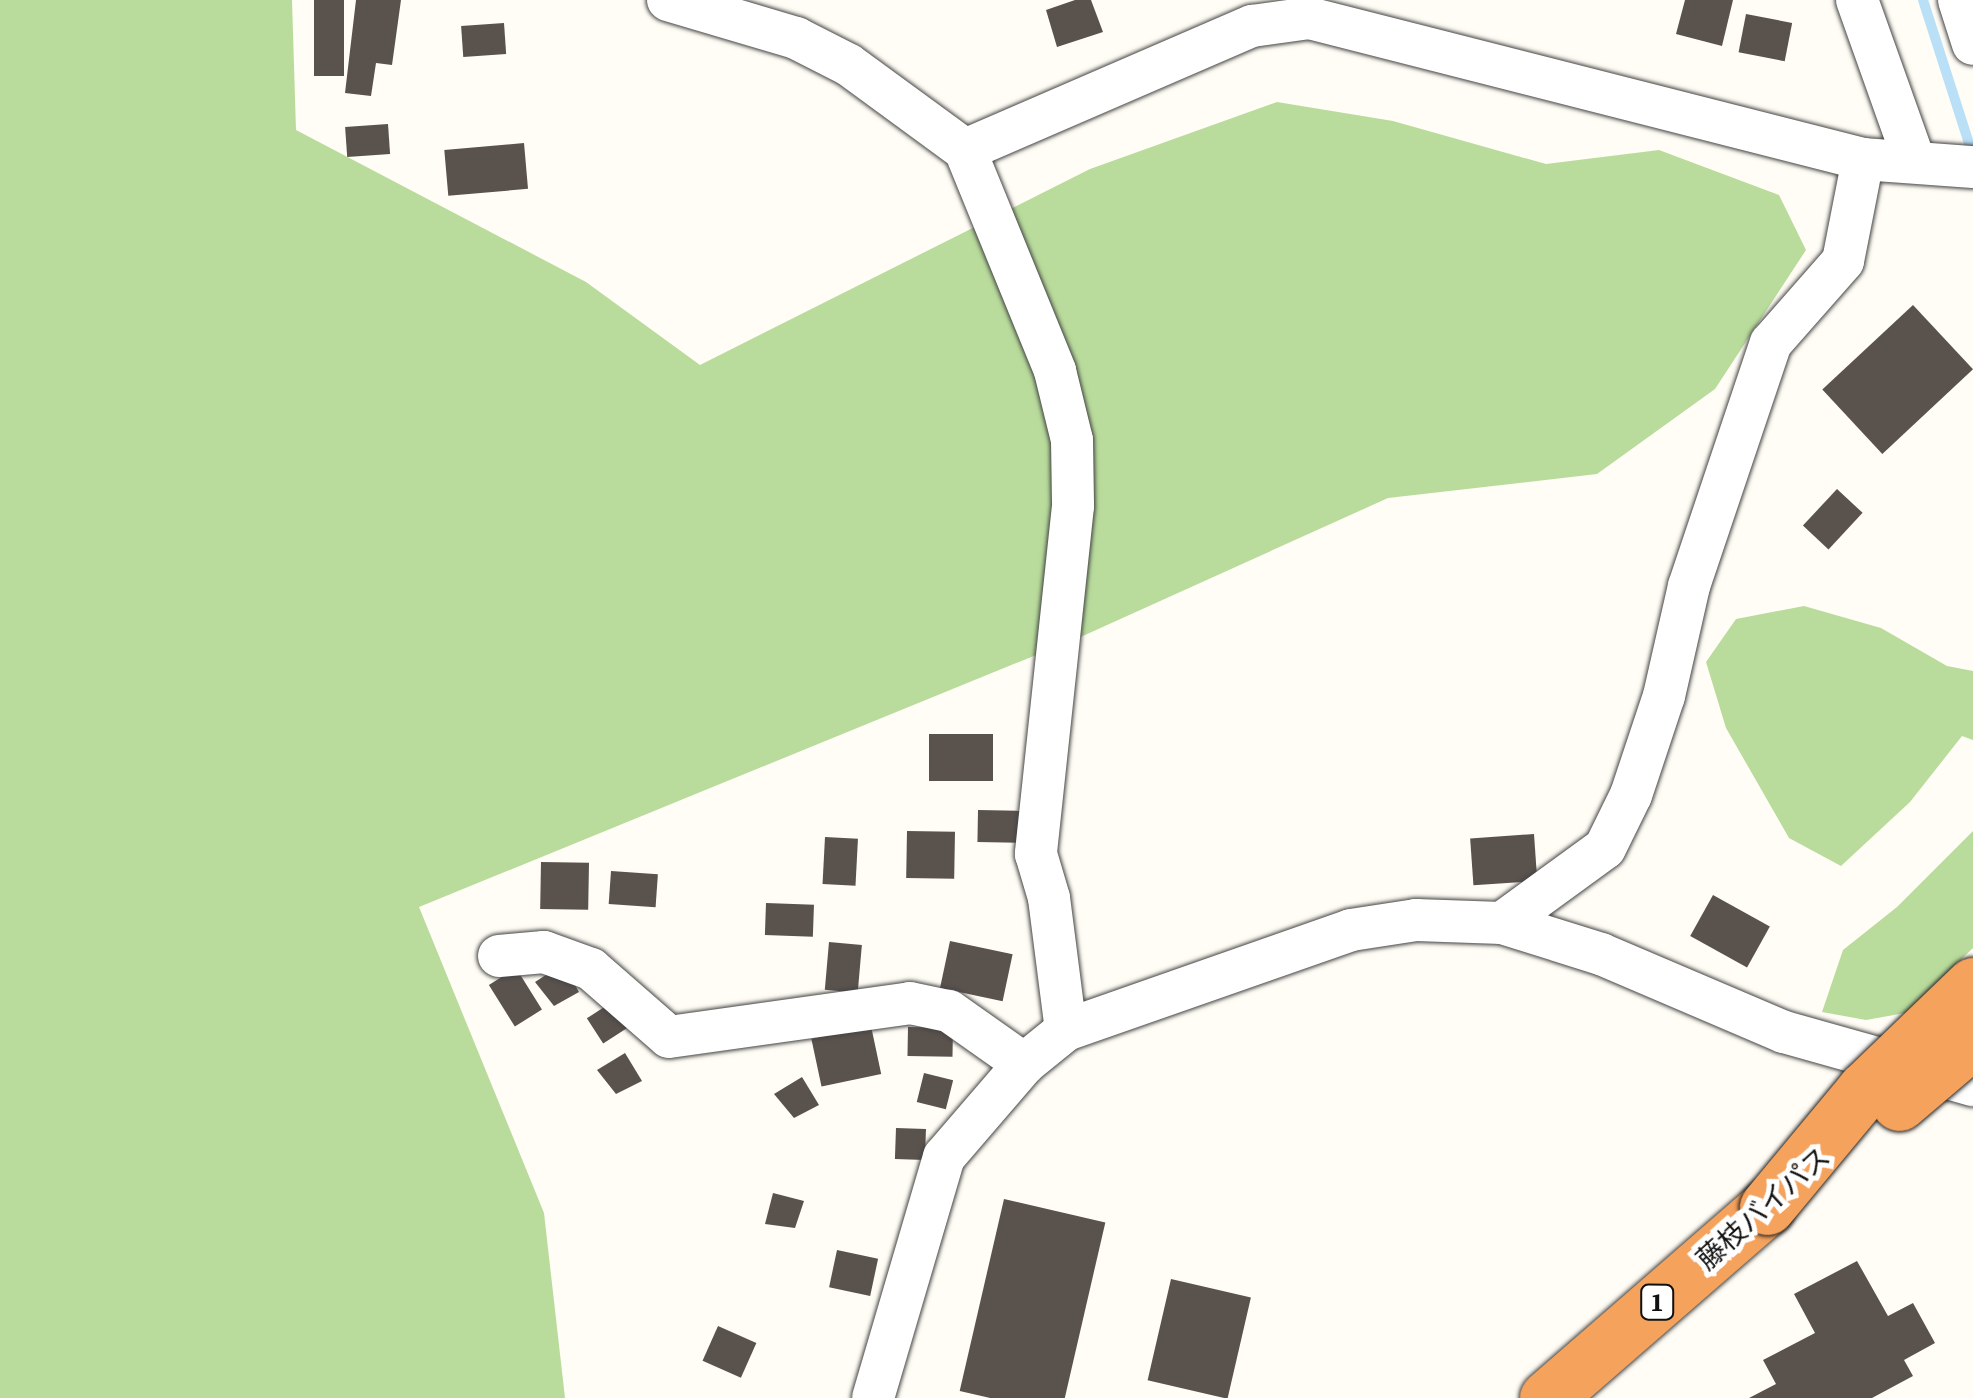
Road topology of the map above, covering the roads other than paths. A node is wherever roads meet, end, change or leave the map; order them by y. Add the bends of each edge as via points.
1 (668, 0) edge
2 (1857, 0) edge
3 (1959, 0) edge
4 (1973, 44) edge
5 (965, 150) junction
6 (1863, 159) junction
7 (1914, 160) junction
8 (1973, 167) edge
9 (1502, 923) junction
10 (499, 956) dead end
11 (1973, 985) edge
12 (1973, 1012) edge
13 (1066, 1030) junction
14 (1973, 1040) edge
15 (1024, 1064) junction
16 (1973, 1085) edge
17 (1768, 1207) junction
18 (873, 1398) edge
19 (1547, 1398) edge

1 - 5 street via 796,38 849,65
2 - 7 street
3 - 4 street
5 - 6 street via 1252,26 1309,18
5 - 13 street via 1055,371 1072,440 1073,506 1036,854 1049,898
6 - 7 street
6 - 9 street via 1843,261 1771,343 1689,586 1664,696 1631,795 1605,848
7 - 8 street
9 - 13 street via 1416,920 1350,930
9 - 16 street via 1601,954 1784,1032
10 - 15 street via 544,952 591,969 669,1037 910,1003 949,1012
11 - 17 highway, bridge via 1865,1089
12 - 17 highway, 藤枝バイパス / 1, bridge
13 - 15 street
14 - 17 highway, bridge
15 - 18 street via 944,1157
17 - 19 highway, 藤枝バイパス / 1

